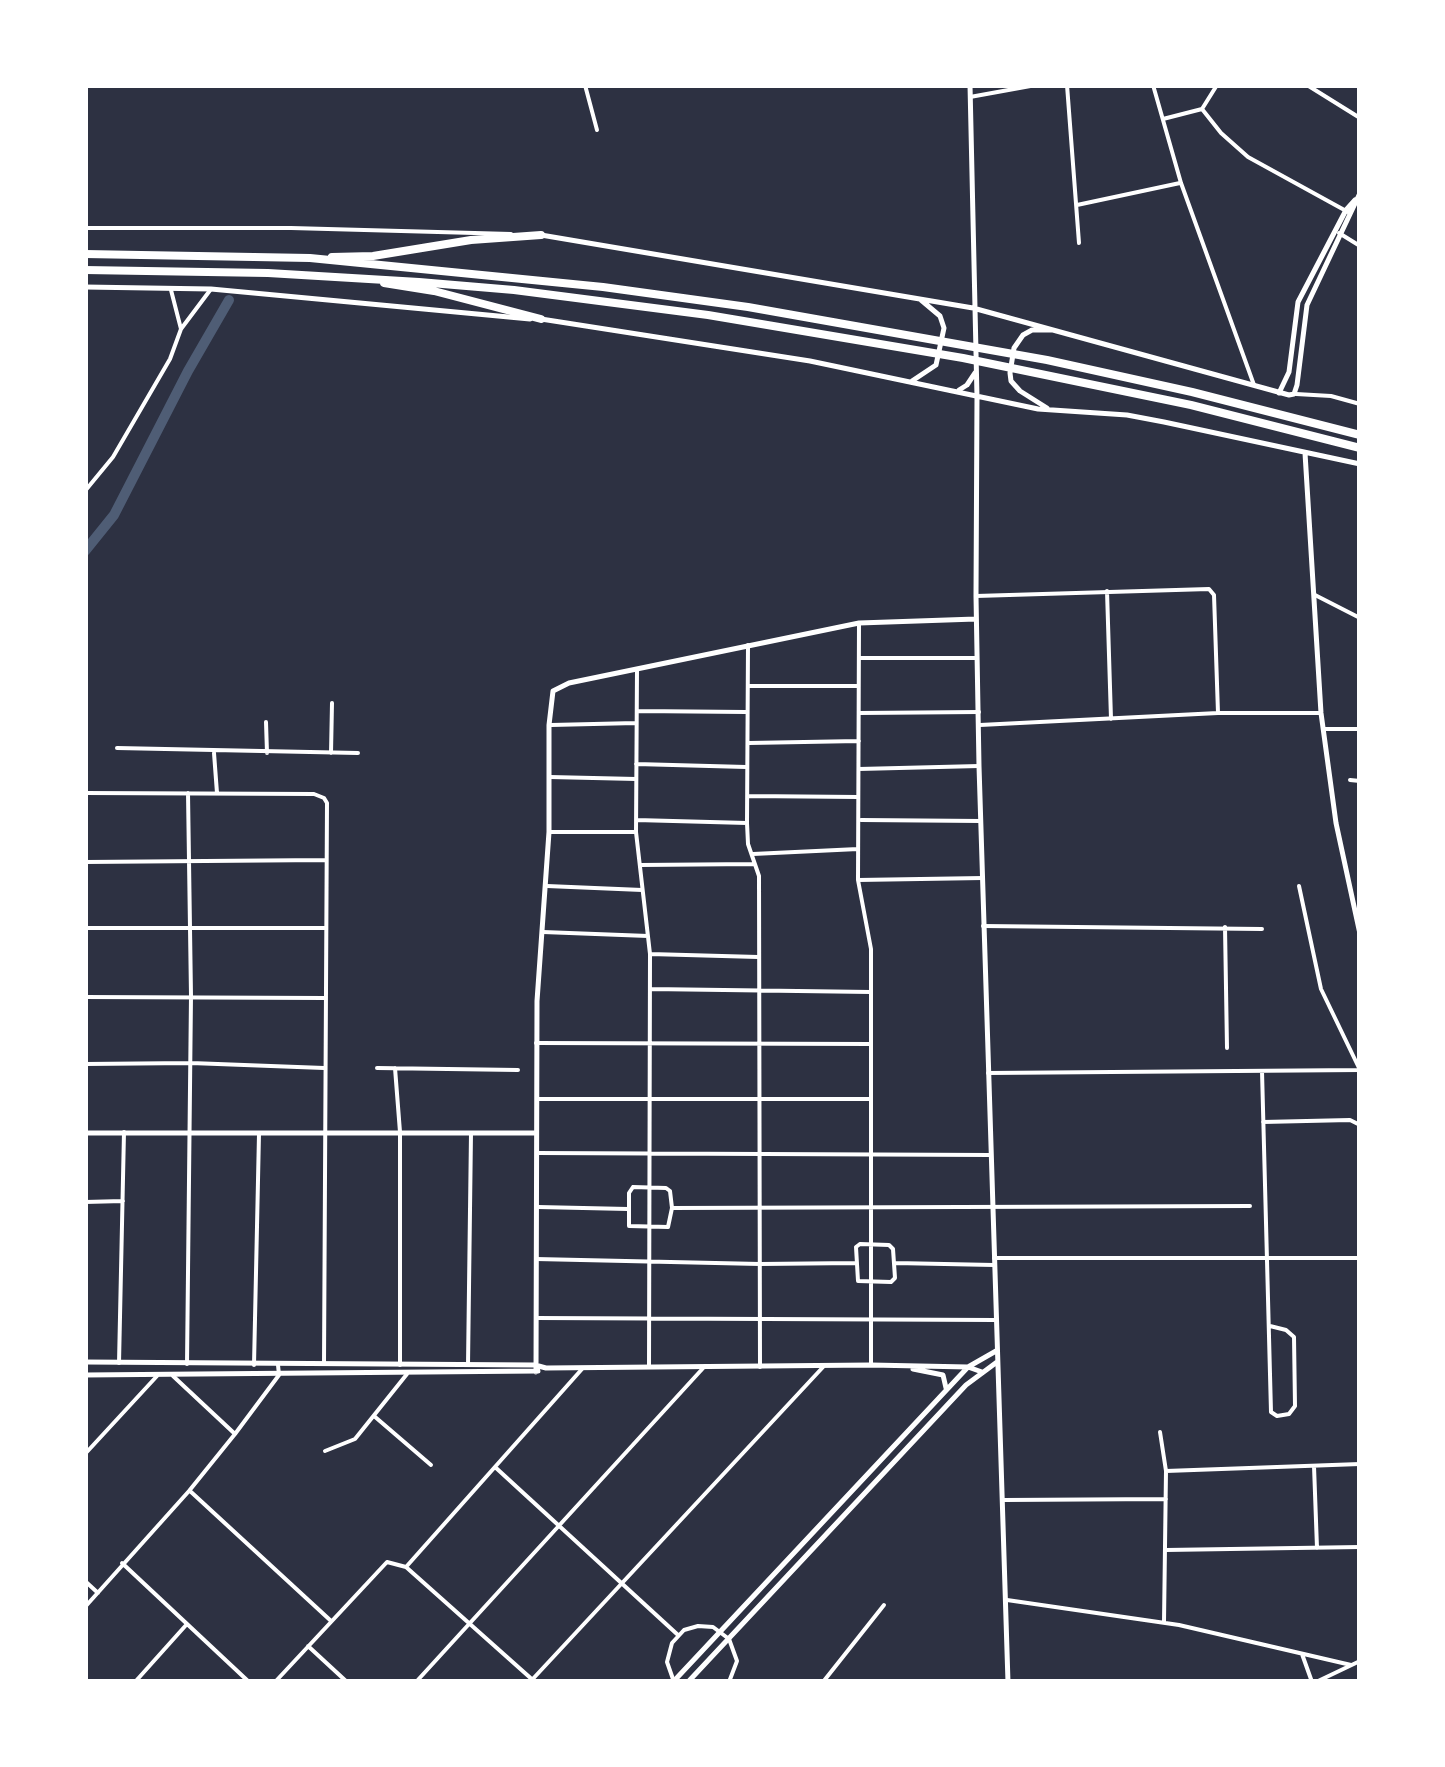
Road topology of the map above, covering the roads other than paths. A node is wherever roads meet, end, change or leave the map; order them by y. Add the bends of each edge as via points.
1 (585, 85) edge
2 (970, 85) edge
3 (1036, 85) edge
4 (1067, 85) edge
5 (1153, 85) edge
6 (1217, 85) edge
7 (1307, 85) edge
8 (970, 97) junction
9 (1202, 108) junction
10 (1360, 118) edge
11 (1163, 120) junction
12 (597, 130) dead end
13 (1181, 183) junction
14 (1360, 194) edge
15 (1077, 205) junction
16 (1349, 212) junction
17 (85, 228) edge
18 (1334, 231) junction
19 (540, 234) junction
20 (1342, 235) junction
21 (1079, 243) dead end
22 (1360, 246) edge
23 (85, 254) edge
24 (310, 258) junction
25 (85, 270) edge
26 (370, 278) junction
27 (1310, 278) junction
28 (1318, 282) junction
29 (170, 286) junction
30 (85, 288) edge
31 (211, 289) junction
32 (972, 293) junction
33 (918, 298) junction
34 (957, 305) junction
35 (972, 308) junction
36 (993, 313) junction
37 (542, 320) junction
38 (974, 326) junction
39 (181, 328) junction
40 (1064, 331) junction
41 (976, 371) junction
42 (910, 382) junction
43 (1254, 384) junction
44 (956, 392) junction
45 (1279, 393) junction
46 (1294, 394) junction
47 (977, 396) junction
48 (1360, 404) edge
49 (1052, 410) junction
50 (1360, 435) edge
51 (1360, 448) edge
52 (1304, 454) junction
53 (1360, 464) edge
54 (85, 491) edge
55 (1107, 591) junction
56 (1312, 593) junction
57 (976, 596) junction
58 (1360, 618) edge
59 (976, 619) junction
60 (858, 623) junction
61 (748, 645) junction
62 (859, 658) junction
63 (977, 658) junction
64 (637, 670) junction
65 (747, 686) junction
66 (858, 686) junction
67 (332, 703) dead end
68 (637, 711) junction
69 (746, 712) junction
70 (979, 712) junction
71 (1321, 712) junction
72 (858, 713) junction
73 (1218, 713) junction
74 (1111, 718) junction
75 (266, 722) dead end
76 (636, 723) junction
77 (549, 725) junction
78 (980, 725) junction
79 (1323, 728) junction
80 (1360, 729) edge
81 (859, 741) junction
82 (747, 743) junction
83 (117, 748) dead end
84 (214, 752) junction
85 (267, 753) junction
86 (331, 753) junction
87 (358, 754) dead end
88 (636, 764) junction
89 (979, 766) junction
90 (746, 767) junction
91 (859, 768) junction
92 (550, 777) junction
93 (636, 779) junction
94 (1350, 780) dead end
95 (1360, 781) edge
96 (88, 792) edge
97 (217, 793) junction
98 (188, 794) junction
99 (746, 796) junction
100 (858, 797) junction
101 (636, 820) junction
102 (859, 820) junction
103 (982, 821) junction
104 (747, 823) junction
105 (549, 832) junction
106 (636, 832) junction
107 (858, 849) junction
108 (750, 854) junction
109 (326, 860) junction
110 (188, 861) junction
111 (85, 862) edge
112 (639, 864) junction
113 (755, 864) junction
114 (983, 878) junction
115 (858, 880) junction
116 (546, 886) junction
117 (1299, 886) dead end
118 (642, 890) junction
119 (1357, 908) edge
120 (983, 926) junction
121 (1225, 927) junction
122 (85, 928) edge
123 (324, 928) junction
124 (191, 929) junction
125 (1262, 929) dead end
126 (542, 932) junction
127 (1360, 934) edge
128 (648, 936) junction
129 (650, 954) junction
130 (758, 957) junction
131 (649, 990) junction
132 (760, 992) junction
133 (870, 992) junction
134 (191, 996) junction
135 (85, 997) edge
136 (324, 998) junction
137 (536, 1043) junction
138 (650, 1043) junction
139 (760, 1044) junction
140 (871, 1044) junction
141 (1227, 1048) dead end
142 (85, 1064) edge
143 (191, 1064) junction
144 (324, 1068) junction
145 (376, 1068) dead end
146 (395, 1068) junction
147 (518, 1070) dead end
148 (1360, 1070) edge
149 (1262, 1071) junction
150 (988, 1073) junction
151 (537, 1099) junction
152 (870, 1099) junction
153 (649, 1100) junction
154 (759, 1101) junction
155 (1263, 1122) junction
156 (1360, 1126) edge
157 (85, 1132) edge
158 (124, 1132) junction
159 (190, 1132) junction
160 (260, 1132) junction
161 (400, 1132) junction
162 (323, 1133) junction
163 (471, 1133) junction
164 (536, 1133) junction
165 (537, 1153) junction
166 (760, 1154) junction
167 (872, 1154) junction
168 (990, 1155) junction
169 (647, 1156) junction
170 (648, 1186) junction
171 (123, 1201) junction
172 (85, 1202) edge
173 (1250, 1206) dead end
174 (536, 1207) junction
175 (672, 1208) junction
176 (761, 1208) junction
177 (628, 1209) junction
178 (992, 1209) junction
179 (871, 1210) junction
180 (649, 1228) junction
181 (871, 1243) junction
182 (1360, 1258) edge
183 (536, 1259) junction
184 (1268, 1259) junction
185 (994, 1262) junction
186 (648, 1263) junction
187 (856, 1263) junction
188 (760, 1264) junction
189 (897, 1264) junction
190 (871, 1283) junction
191 (536, 1318) junction
192 (760, 1318) junction
193 (872, 1318) junction
194 (648, 1319) junction
195 (996, 1320) junction
196 (1270, 1326) junction
197 (996, 1351) junction
198 (85, 1362) edge
199 (102, 1362) junction
200 (119, 1362) junction
201 (997, 1362) junction
202 (187, 1364) junction
203 (254, 1364) junction
204 (278, 1364) junction
205 (324, 1364) junction
206 (400, 1365) junction
207 (871, 1365) junction
208 (468, 1366) junction
209 (650, 1366) junction
210 (705, 1366) junction
211 (824, 1366) junction
212 (896, 1366) junction
213 (584, 1367) junction
214 (760, 1367) junction
215 (968, 1367) junction
216 (536, 1369) junction
217 (982, 1372) junction
218 (407, 1374) junction
219 (85, 1375) edge
220 (102, 1376) junction
221 (156, 1376) junction
222 (173, 1376) junction
223 (280, 1376) junction
224 (946, 1390) junction
225 (373, 1415) junction
226 (1160, 1432) dead end
227 (235, 1434) junction
228 (894, 1445) junction
229 (325, 1451) dead end
230 (902, 1453) junction
231 (85, 1454) edge
232 (1360, 1464) edge
233 (431, 1465) dead end
234 (1314, 1466) junction
235 (495, 1467) junction
236 (1166, 1471) junction
237 (189, 1491) junction
238 (1166, 1499) junction
239 (1004, 1500) junction
240 (559, 1525) junction
241 (1360, 1547) edge
242 (1317, 1548) junction
243 (1166, 1550) junction
244 (122, 1564) junction
245 (406, 1567) junction
246 (776, 1569) junction
247 (786, 1577) junction
248 (85, 1582) edge
249 (622, 1584) junction
250 (98, 1593) junction
251 (1006, 1600) junction
252 (884, 1605) dead end
253 (85, 1607) edge
254 (330, 1620) junction
255 (1164, 1622) junction
256 (470, 1623) junction
257 (187, 1624) junction
258 (719, 1630) junction
259 (678, 1634) junction
260 (729, 1639) junction
261 (308, 1646) junction
262 (1301, 1652) junction
263 (1360, 1662) edge
264 (1351, 1665) junction
265 (532, 1681) edge
266 (135, 1682) edge
267 (249, 1682) edge
268 (275, 1682) edge
269 (348, 1682) edge
270 (416, 1682) edge
271 (674, 1682) edge
272 (688, 1682) edge
273 (730, 1682) edge
274 (823, 1682) edge
275 (1008, 1682) edge
276 (1314, 1682) edge

1 - 12 street
2 - 8 street
3 - 8 street
4 - 15 street
5 - 11 street
6 - 9 street
7 - 10 street
8 - 32 street
9 - 11 street
9 - 16 street via 1248,156
11 - 13 street
13 - 15 street
13 - 43 street
14 - 16 street
15 - 21 street
16 - 18 street
16 - 20 street
17 - 19 street
18 - 20 street
18 - 27 street
19 - 24 highway
19 - 33 street
20 - 22 street
20 - 28 street
23 - 24 highway
24 - 50 highway via 602,286 898,332 1192,392
25 - 26 highway
26 - 37 highway
26 - 51 highway via 626,304 891,345 1191,404
27 - 28 street
27 - 45 street
28 - 46 street via 1302,320
29 - 30 street
29 - 31 street
29 - 39 street
31 - 37 street
31 - 39 street
32 - 34 street
32 - 35 street
33 - 34 street
33 - 42 street via 944,328 936,365
34 - 35 street
35 - 36 street
35 - 38 street
36 - 38 street
36 - 40 street
37 - 42 street
38 - 41 street
39 - 54 street via 112,457
40 - 43 street
40 - 49 street via 1025,333 1012,360 1016,387
41 - 44 street
41 - 47 street
42 - 44 street
43 - 45 street
44 - 47 street
45 - 46 street
46 - 48 street
47 - 49 street
47 - 57 street
49 - 52 street via 1128,415
52 - 53 street
52 - 56 street
55 - 57 street
55 - 73 street via 1198,588 1214,594
55 - 74 street
56 - 58 street
56 - 71 street
57 - 59 street
59 - 60 street
59 - 63 street
60 - 61 street
60 - 62 street
61 - 64 street
61 - 65 street
62 - 63 street
62 - 66 street
63 - 70 street
64 - 68 street
64 - 77 street via 560,686 550,697
65 - 66 street
65 - 69 street
66 - 72 street
67 - 86 street
68 - 69 street
68 - 76 street
69 - 82 street
70 - 72 street
70 - 78 street
71 - 73 street
71 - 79 street
72 - 81 street
73 - 74 street
74 - 78 street
75 - 85 street
76 - 77 street
76 - 88 street
77 - 92 street
78 - 89 street
79 - 80 street
79 - 119 street
81 - 82 street
81 - 91 street
82 - 90 street
83 - 84 street
84 - 85 street
84 - 97 street
85 - 86 street
86 - 87 street
88 - 90 street
88 - 93 street
89 - 91 street
89 - 103 street
90 - 99 street
91 - 100 street
92 - 93 street
92 - 105 street
93 - 101 street
94 - 95 street
96 - 98 street
97 - 98 street
97 - 109 street via 324,798
98 - 110 street
99 - 100 street
99 - 104 street
100 - 102 street
101 - 104 street
101 - 106 street
102 - 103 street
102 - 107 street
103 - 114 street
104 - 108 street
105 - 106 street
105 - 116 street
106 - 112 street
107 - 108 street
107 - 115 street
108 - 113 street
109 - 110 street
109 - 123 street
110 - 111 street
110 - 124 street
112 - 113 street
112 - 118 street
113 - 130 street
114 - 115 street
114 - 120 street
115 - 133 street
116 - 118 street
116 - 126 street
117 - 148 street via 1321,989
118 - 128 street
119 - 127 street
120 - 121 street
120 - 150 street
121 - 125 street
121 - 141 street
122 - 124 street
123 - 124 street
123 - 136 street
124 - 134 street
126 - 128 street
126 - 137 street
128 - 129 street
129 - 130 street
129 - 131 street
130 - 132 street
131 - 132 street
131 - 138 street
132 - 133 street
132 - 139 street
133 - 140 street
134 - 135 street
134 - 136 street
134 - 143 street
136 - 144 street
137 - 138 street
137 - 151 street
138 - 139 street
138 - 153 street
139 - 140 street
139 - 154 street
140 - 152 street
142 - 143 street
143 - 144 street
143 - 159 street
144 - 162 street
145 - 146 street
146 - 147 street
146 - 161 street
148 - 149 street
149 - 150 street
149 - 155 street
150 - 168 street
151 - 153 street
151 - 164 street
152 - 154 street
152 - 167 street
153 - 154 street
153 - 169 street
154 - 166 street
155 - 156 street via 1350,1120
155 - 184 street
157 - 158 street
158 - 159 street
158 - 171 street
159 - 160 street
159 - 202 street
160 - 162 street
160 - 203 street
161 - 162 street
161 - 163 street
161 - 206 street
162 - 205 street
163 - 164 street
163 - 208 street
164 - 165 street
165 - 169 street
165 - 174 street
166 - 167 street
166 - 169 street
166 - 176 street
167 - 168 street
167 - 179 street
168 - 178 street
169 - 170 street
170 - 175 street via 668,1189
170 - 177 street via 632,1188
170 - 180 street
171 - 172 street
171 - 200 street
173 - 178 street
174 - 177 street
174 - 183 street
175 - 176 street
175 - 180 street via 668,1227
176 - 179 street
176 - 188 street
177 - 180 street via 629,1226
178 - 179 street
178 - 185 street
179 - 181 street
180 - 186 street
181 - 187 street via 857,1245
181 - 189 street via 892,1247
181 - 190 street
182 - 184 street
183 - 186 street
183 - 191 street
184 - 185 street
184 - 196 street
185 - 189 street
185 - 195 street
186 - 188 street
186 - 194 street
187 - 188 street
187 - 190 street via 858,1281
188 - 192 street
189 - 190 street via 892,1282
190 - 193 street
191 - 194 street
191 - 216 street
192 - 193 street
192 - 194 street
192 - 214 street
193 - 195 street
193 - 207 street
194 - 209 street
195 - 197 street
196 - 196 street via 1294,1337 1294,1409 1277,1416
197 - 201 street
197 - 215 street
198 - 199 street
199 - 200 street
199 - 220 street
200 - 202 street
201 - 217 street
201 - 239 street
202 - 203 street
203 - 204 street
204 - 205 street
204 - 223 street
205 - 206 street
206 - 208 street
207 - 211 street
207 - 212 street
208 - 216 street
209 - 210 street
209 - 213 street
210 - 214 street
210 - 240 street
211 - 214 street
211 - 249 street
212 - 215 street
212 - 224 street via 943,1375
213 - 216 street
213 - 235 street
215 - 217 street
215 - 224 street
216 - 218 street
217 - 230 street
218 - 223 street
218 - 225 street
219 - 220 street
220 - 221 street
221 - 222 street
221 - 231 street
222 - 223 street
222 - 227 street
223 - 227 street
224 - 228 street
225 - 229 street via 352,1441
225 - 233 street
226 - 236 street
227 - 237 street
228 - 230 street
228 - 246 street
230 - 247 street
232 - 234 street
234 - 236 street
234 - 242 street
235 - 240 street
235 - 245 street
236 - 238 street
237 - 244 street
237 - 254 street
238 - 239 street
238 - 243 street
239 - 251 street
240 - 249 street
240 - 256 street
241 - 242 street
242 - 243 street
243 - 255 street
244 - 250 street
244 - 257 street
245 - 254 street via 385,1562
245 - 256 street
246 - 247 street
246 - 258 street
247 - 260 street
248 - 250 street
249 - 259 street
249 - 265 street
250 - 253 street
251 - 255 street
251 - 275 street
252 - 274 street
254 - 261 street
255 - 262 street
256 - 265 street
256 - 270 street
257 - 266 street
257 - 267 street
258 - 259 street via 698,1626
258 - 260 street
258 - 271 street
259 - 271 street via 667,1662
260 - 272 street
260 - 273 street via 737,1661
261 - 268 street
261 - 269 street
262 - 264 street
262 - 276 street
263 - 264 street
264 - 276 street

